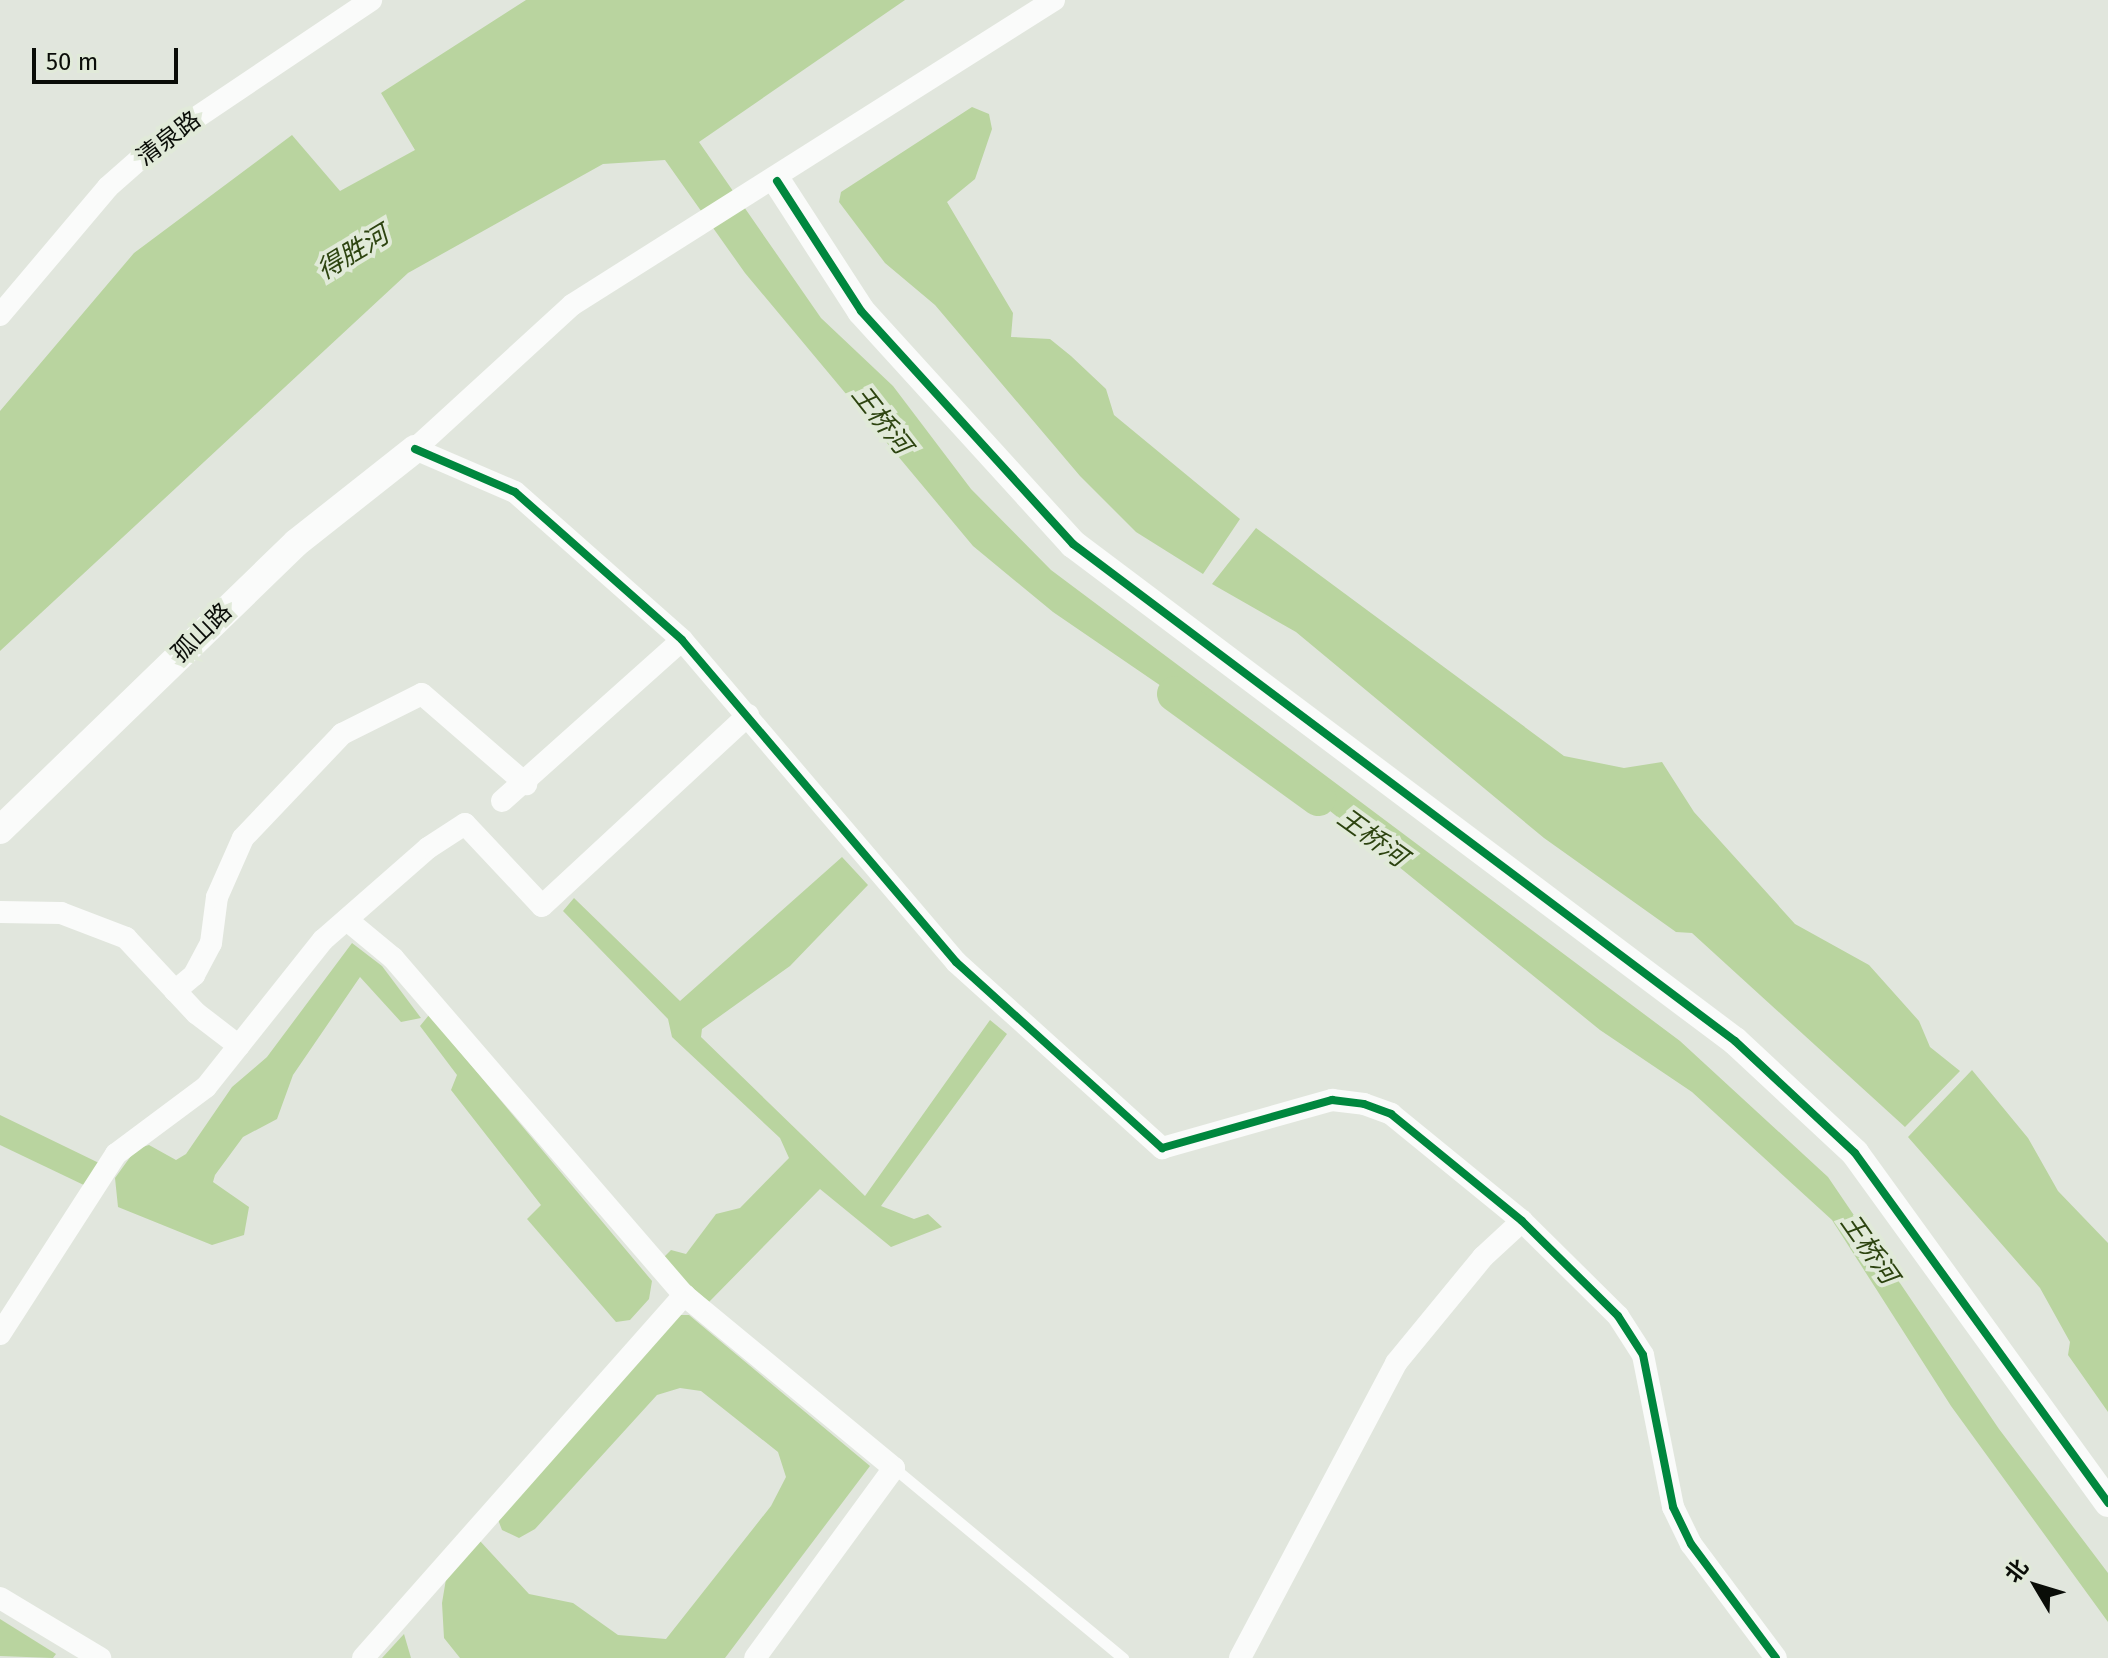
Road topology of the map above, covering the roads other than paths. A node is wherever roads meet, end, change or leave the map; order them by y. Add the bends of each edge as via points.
1 (371, 0) edge
2 (1054, 0) edge
3 (777, 181) junction
4 (0, 315) edge
5 (415, 449) junction
6 (682, 640) junction
7 (748, 715) junction
8 (526, 784) junction
9 (502, 801) dead end
10 (0, 830) edge
11 (0, 912) edge
12 (347, 920) junction
13 (175, 991) junction
14 (239, 1046) junction
15 (1522, 1221) junction
16 (684, 1295) junction
17 (0, 1334) edge
18 (894, 1468) junction
19 (2108, 1503) edge
20 (0, 1598) edge
21 (100, 1658) edge
22 (363, 1658) edge
23 (755, 1658) edge
24 (1123, 1658) edge
25 (1240, 1658) edge
26 (1776, 1658) edge

1 - 4 street, 清泉路 via 157,144 108,187
2 - 3 street
3 - 5 street via 572,305
3 - 19 street via 861,311 1073,544 1735,1041 1855,1153
5 - 6 street via 515,492
5 - 10 street, 孤山路 via 296,543
6 - 7 street
6 - 8 street
7 - 12 street via 542,906 465,824
7 - 15 street via 956,962 1162,1148 1332,1100 1364,1104 1391,1114
8 - 9 street
8 - 13 street via 422,694 342,734 243,838 217,897 211,943 194,975
11 - 13 street via 61,913 126,938
12 - 14 street
12 - 16 street via 393,958
13 - 14 street
14 - 17 street via 206,1087 116,1154
15 - 25 street via 1483,1257 1396,1363
15 - 26 street via 1618,1316 1643,1355 1673,1507 1691,1544
16 - 18 street
16 - 22 street
18 - 23 street
18 - 24 lane
20 - 21 street

